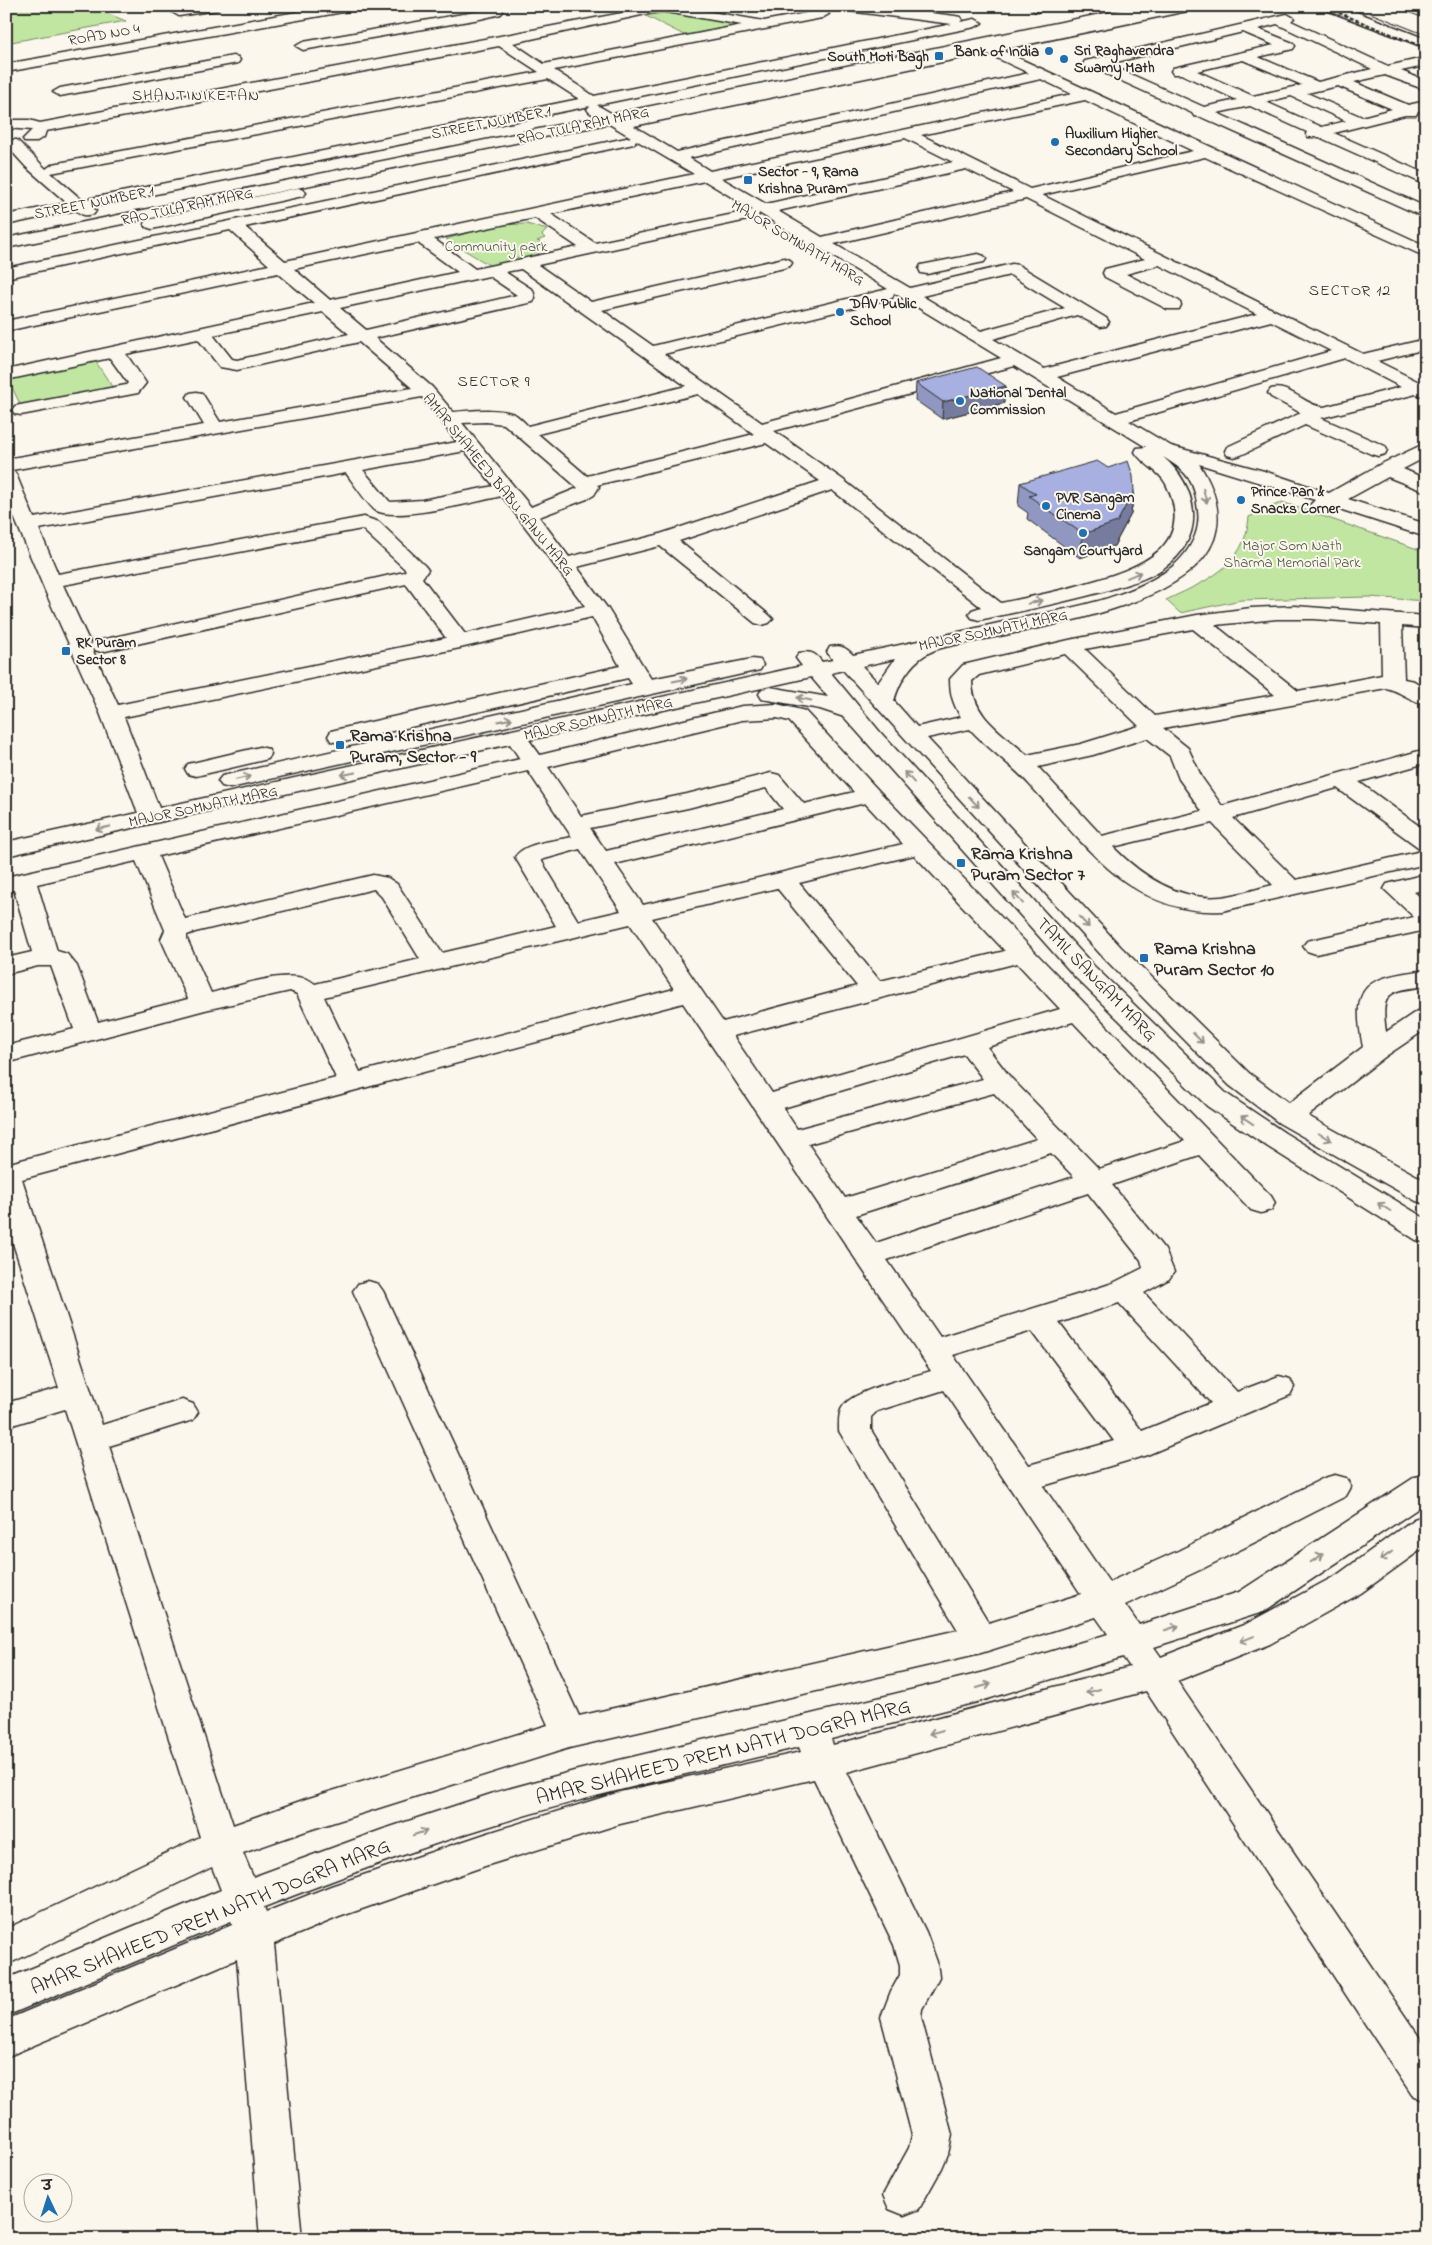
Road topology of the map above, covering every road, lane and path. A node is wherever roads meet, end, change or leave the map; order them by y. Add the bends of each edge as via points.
1 (216, 6) edge
2 (354, 6) edge
3 (493, 6) edge
4 (803, 6) edge
5 (1093, 6) edge
6 (1160, 6) edge
7 (1192, 6) edge
8 (1329, 6) edge
9 (1382, 6) edge
10 (1401, 6) edge
11 (1417, 6) edge
12 (658, 7) edge
13 (846, 7) edge
14 (1358, 7) edge
15 (250, 10) dead end
16 (909, 10) edge
17 (1426, 10) edge
18 (179, 12) dead end
19 (822, 14) junction
20 (1426, 16) edge
21 (270, 21) junction
22 (838, 21) dead end
23 (764, 26) junction
24 (1426, 27) edge
25 (1245, 28) junction
26 (863, 32) dead end
27 (198, 34) junction
28 (1426, 36) edge
29 (501, 41) junction
30 (892, 44) junction
31 (1426, 44) edge
32 (303, 46) junction
33 (989, 49) junction
34 (1244, 56) junction
35 (233, 60) junction
36 (1094, 63) junction
37 (1419, 63) dead end
38 (26, 65) junction
39 (6, 68) edge
40 (1076, 68) dead end
41 (1183, 70) junction
42 (1386, 70) junction
43 (336, 71) junction
44 (547, 71) junction
45 (1045, 74) junction
46 (1341, 75) junction
47 (1135, 81) junction
48 (266, 84) junction
49 (1316, 86) junction
50 (1426, 86) edge
51 (1093, 90) junction
52 (60, 92) junction
53 (1293, 92) junction
54 (1252, 101) junction
55 (1426, 105) edge
56 (1407, 110) junction
57 (1204, 112) junction
58 (600, 117) junction
59 (93, 118) junction
60 (1426, 118) edge
61 (1361, 122) junction
62 (6, 124) edge
63 (1152, 124) junction
64 (39, 128) junction
65 (1319, 132) junction
66 (908, 134) junction
67 (629, 141) junction
68 (13, 143) edge
69 (1274, 144) junction
70 (1213, 154) junction
71 (675, 157) junction
72 (1426, 161) edge
73 (967, 164) junction
74 (1397, 168) junction
75 (53, 169) junction
76 (700, 177) junction
77 (1353, 180) junction
78 (1426, 180) edge
79 (63, 185) junction
80 (1025, 194) junction
81 (1301, 194) junction
82 (92, 209) junction
83 (537, 212) junction
84 (758, 212) junction
85 (1426, 213) edge
86 (1426, 217) edge
87 (6, 220) edge
88 (234, 226) junction
89 (1377, 229) junction
90 (6, 236) edge
91 (421, 237) junction
92 (6, 243) edge
93 (591, 248) junction
94 (812, 250) junction
95 (1426, 252) edge
96 (6, 254) edge
97 (1159, 260) junction
98 (524, 263) junction
99 (784, 263) dead end
100 (282, 267) junction
101 (927, 269) dead end
102 (1012, 269) junction
103 (491, 270) junction
104 (6, 273) edge
105 (472, 274) junction
106 (1198, 280) junction
107 (1149, 293) junction
108 (886, 294) junction
109 (908, 294) junction
110 (1173, 305) dead end
111 (327, 306) junction
112 (588, 308) junction
113 (1079, 310) junction
114 (1271, 316) junction
115 (1100, 322) dead end
116 (6, 326) edge
117 (202, 333) junction
118 (980, 337) junction
119 (1426, 344) edge
120 (357, 349) junction
121 (115, 352) junction
122 (650, 352) junction
123 (1352, 357) junction
124 (1009, 362) junction
125 (6, 375) edge
126 (234, 375) dead end
127 (1042, 375) junction
128 (701, 388) junction
129 (1423, 388) edge
130 (426, 391) junction
131 (1277, 393) dead end
132 (196, 397) dead end
133 (21, 410) dead end
134 (1311, 416) junction
135 (448, 418) junction
136 (1115, 420) junction
137 (215, 428) junction
138 (525, 432) junction
139 (765, 432) junction
140 (470, 445) junction
141 (1163, 448) junction
142 (1426, 449) edge
143 (1378, 450) dead end
144 (1234, 451) dead end
145 (6, 465) edge
146 (1191, 466) junction
147 (351, 467) junction
148 (1386, 469) junction
149 (6, 474) edge
150 (586, 482) junction
151 (1423, 482) edge
152 (835, 483) junction
153 (505, 490) junction
154 (1324, 502) junction
155 (527, 515) junction
156 (28, 525) junction
157 (1426, 532) edge
158 (664, 539) junction
159 (1426, 543) edge
160 (565, 564) junction
161 (410, 577) junction
162 (53, 581) junction
163 (598, 609) junction
164 (997, 610) junction
165 (762, 619) dead end
166 (1391, 620) junction
167 (1197, 621) junction
168 (1426, 622) edge
169 (460, 642) junction
170 (926, 645) junction
171 (101, 646) dead end
172 (1070, 646) junction
173 (841, 654) junction
174 (810, 661) junction
175 (639, 678) junction
176 (1393, 682) junction
177 (703, 695) junction
178 (1292, 697) junction
179 (1426, 698) edge
180 (882, 702) junction
181 (851, 712) junction
182 (111, 713) junction
183 (975, 721) junction
184 (1150, 727) junction
185 (912, 735) junction
186 (516, 737) junction
187 (1426, 756) edge
188 (534, 763) junction
189 (1022, 763) junction
190 (196, 769) dead end
191 (1341, 780) junction
192 (870, 795) junction
193 (148, 809) junction
194 (798, 812) junction
195 (1217, 815) junction
196 (6, 830) edge
197 (587, 842) junction
198 (1426, 842) edge
199 (1097, 844) junction
200 (920, 847) junction
201 (6, 849) edge
202 (144, 852) junction
203 (1426, 856) edge
204 (783, 880) junction
205 (1426, 880) edge
206 (14, 882) edge
207 (1292, 889) junction
208 (636, 915) junction
209 (1426, 915) edge
210 (1426, 922) edge
211 (177, 930) junction
212 (572, 930) junction
213 (1316, 946) dead end
214 (1022, 954) junction
215 (46, 957) junction
216 (435, 963) junction
217 (6, 966) edge
218 (1426, 978) edge
219 (874, 990) junction
220 (309, 993) junction
221 (689, 993) junction
222 (203, 1003) junction
223 (1078, 1012) junction
224 (1426, 1017) edge
225 (716, 1032) junction
226 (90, 1033) junction
227 (970, 1044) junction
228 (1377, 1050) junction
229 (6, 1055) edge
230 (351, 1082) junction
231 (1000, 1084) junction
232 (765, 1104) junction
233 (1288, 1117) junction
234 (789, 1140) junction
235 (1057, 1142) junction
236 (1204, 1144) junction
237 (6, 1174) edge
238 (1094, 1181) junction
239 (1426, 1194) edge
240 (1261, 1203) dead end
241 (837, 1211) junction
242 (1426, 1233) edge
243 (868, 1256) junction
244 (1124, 1290) junction
245 (368, 1291) dead end
246 (1038, 1318) junction
247 (932, 1350) junction
248 (950, 1377) junction
249 (1279, 1387) dead end
250 (76, 1394) junction
251 (1232, 1406) junction
252 (182, 1412) dead end
253 (6, 1414) edge
254 (91, 1440) junction
255 (1136, 1447) junction
256 (1020, 1480) junction
257 (1426, 1486) edge
258 (1335, 1487) dead end
259 (1426, 1528) edge
260 (1102, 1600) junction
261 (981, 1639) junction
262 (1131, 1641) junction
263 (1154, 1675) junction
264 (568, 1733) junction
265 (816, 1746) junction
266 (221, 1844) junction
267 (243, 1898) junction
268 (254, 1934) junction
269 (6, 1948) edge
270 (6, 1998) edge
271 (6, 2039) edge
272 (1426, 2082) edge
273 (904, 2195) dead end
274 (281, 2239) edge

1 - 18 street
2 - 21 street, ROAD NO 4
3 - 32 street via 496,11 480,15
4 - 19 street
5 - 30 street, RAO TULA RAM MARG
6 - 58 street, RAO TULA RAM MARG
7 - 33 street
8 - 31 street
9 - 14 street
10 - 20 street
11 - 17 street
12 - 23 street
12 - 29 street
13 - 16 street
14 - 24 street, bridge
14 - 28 street
15 - 21 street
16 - 30 street via 976,23
19 - 22 street
19 - 23 street
21 - 27 street, ROAD NO 4
21 - 32 street
23 - 44 street
25 - 34 street via 1293,48
25 - 36 street
25 - 42 street via 1283,19
26 - 30 street
27 - 35 street
27 - 38 street, ROAD NO 4
29 - 43 street
29 - 44 street
30 - 58 street, RAO TULA RAM MARG
32 - 43 street
33 - 45 street
33 - 58 street
34 - 41 street
34 - 49 street
35 - 48 street
35 - 52 street
36 - 40 street
36 - 47 street
37 - 42 street
38 - 39 street, ROAD NO 4
38 - 52 street
41 - 47 street
41 - 54 street
42 - 46 street via 1362,76
42 - 50 street
43 - 48 street
44 - 58 street
44 - 75 street
45 - 51 street
45 - 71 street
46 - 49 street
46 - 56 street
47 - 51 street
47 - 57 street
48 - 59 street
49 - 53 street
51 - 63 street
51 - 66 street
52 - 59 street
53 - 54 street
53 - 61 street
54 - 57 street
54 - 65 street
55 - 56 street
56 - 60 street
56 - 61 street
57 - 63 street
57 - 69 street
58 - 67 street, MAJOR SOMNATH MARG
58 - 71 street, MAJOR SOMNATH MARG
58 - 82 street, RAO TULA RAM MARG
58 - 92 street, RAO TULA RAM MARG
58 - 96 street
59 - 64 street
61 - 65 street
62 - 64 street via 29,124
63 - 70 street
64 - 68 street via 35,137
65 - 69 street
65 - 74 street
66 - 73 street
66 - 76 street
67 - 76 street, MAJOR SOMNATH MARG
67 - 88 street
68 - 75 street
68 - 79 street via 31,164
69 - 70 street via 1242,152
69 - 77 street
70 - 80 street
70 - 81 street
71 - 76 street, MAJOR SOMNATH MARG
72 - 74 street
73 - 80 street
73 - 84 street
74 - 77 street
74 - 78 street
75 - 79 street
76 - 83 street
76 - 84 street, MAJOR SOMNATH MARG
77 - 81 street
77 - 85 street
79 - 82 street
80 - 94 street
80 - 97 street
81 - 89 street
82 - 87 street, STREET NUMBER 1
82 - 90 street, RAO TULA RAM MARG
83 - 91 street
83 - 93 street
84 - 93 street
84 - 94 street, MAJOR SOMNATH MARG
86 - 89 street
88 - 100 street, AMAR SHAHEED BABU GANU MARG
88 - 104 street
89 - 95 street
91 - 100 street
91 - 105 street
93 - 98 street
94 - 108 street, MAJOR SOMNATH MARG
94 - 109 street, MAJOR SOMNATH MARG
97 - 106 street
97 - 107 street via 1111,273
98 - 103 street
98 - 112 street
99 - 112 street
100 - 111 street, AMAR SHAHEED BABU GANU MARG
100 - 116 street
101 - 102 street via 987,257
102 - 109 street
102 - 113 street
103 - 105 street
103 - 120 street via 527,294 527,298
105 - 111 street
106 - 107 street
106 - 114 street
107 - 110 street
108 - 122 street
108 - 124 street, MAJOR SOMNATH MARG
109 - 118 street, MAJOR SOMNATH MARG
111 - 117 street
111 - 120 street, AMAR SHAHEED BABU GANU MARG
112 - 122 street
113 - 115 street
113 - 118 street
114 - 123 street
114 - 127 street
117 - 120 street via 226,364
117 - 121 street
118 - 124 street, MAJOR SOMNATH MARG
119 - 123 street
120 - 126 street via 252,376
120 - 130 street, AMAR SHAHEED BABU GANU MARG via 379,351
121 - 125 street
121 - 133 street via 137,383 132,388
122 - 128 street
123 - 129 street
123 - 136 street
124 - 127 street, MAJOR SOMNATH MARG
124 - 139 street
164 -> 124 street, MAJOR SOMNATH MARG via 1088,590 1158,564 1176,546 1185,523 1180,493 1164,467
127 - 136 street, MAJOR SOMNATH MARG
128 - 138 street
128 - 139 street
129 - 134 street
130 - 135 street, AMAR SHAHEED BABU GANU MARG
130 - 137 street
131 - 134 street
132 - 137 street
134 - 143 street
134 - 144 street
135 - 138 street via 505,417
135 - 140 street, AMAR SHAHEED BABU GANU MARG
136 - 141 street, MAJOR SOMNATH MARG
137 - 145 street
138 - 150 street
139 - 150 street
139 - 152 street
140 - 147 street
140 - 153 street, AMAR SHAHEED BABU GANU MARG
141 - 146 street, MAJOR SOMNATH MARG
141 - 154 street via 1223,464
142 - 148 street
146 - 154 street
146 -> 170 street, MAJOR SOMNATH MARG via 1206,496 1210,521 1194,557 1166,580 1100,607
147 - 153 street via 386,508 405,508
147 - 156 street
148 - 151 street
148 - 154 street
149 - 156 street
150 - 155 street via 589,486 587,491
152 - 158 street
152 - 164 street
153 - 155 street, AMAR SHAHEED BABU GANU MARG
154 - 157 street
154 - 159 street
155 - 160 street, AMAR SHAHEED BABU GANU MARG
156 - 162 street
158 - 160 street
158 - 165 street
160 - 163 street, AMAR SHAHEED BABU GANU MARG
161 - 162 street via 418,570 372,526 364,523
161 - 169 street
161 - 171 street
162 - 182 street
163 - 169 street
163 - 175 street, AMAR SHAHEED BABU GANU MARG
164 - 173 street, MAJOR SOMNATH MARG
166 - 167 street via 1292,613
166 - 168 street
166 - 176 street
167 - 172 street
167 - 178 street
169 - 182 street
170 - 173 street, MAJOR SOMNATH MARG
170 - 180 street via 895,671
172 - 183 street via 971,670 961,679 959,689 964,706
172 - 184 street
173 - 174 street, MAJOR SOMNATH MARG
173 - 180 street, TAMIL SANGAM MARG
175 -> 174 street, MAJOR SOMNATH MARG
174 - 177 street, MAJOR SOMNATH MARG
174 - 181 street, TAMIL SANGAM MARG
175 - 190 street
193 -> 175 street, MAJOR SOMNATH MARG
176 - 178 street
176 - 179 street
181 -> 177 street via 824,703 765,693
177 - 186 street, MAJOR SOMNATH MARG
178 - 184 street
180 - 185 street, TAMIL SANGAM MARG
242 -> 181 street, TAMIL SANGAM MARG via 1217,1100 1085,972
182 - 193 street
183 - 185 street
183 - 189 street
184 - 189 street via 1085,750
184 - 195 street via 1180,753 1191,779
185 -> 233 street, TAMIL SANGAM MARG via 1118,958 1239,1079
186 - 188 street
186 -> 193 street, MAJOR SOMNATH MARG
187 - 191 street
188 - 192 street via 742,713 779,711 798,716
188 - 197 street
188 - 202 street
189 - 199 street
191 - 195 street
191 - 198 street
192 - 194 street
192 - 200 street
193 - 196 street, MAJOR SOMNATH MARG
193 -> 201 street, MAJOR SOMNATH MARG
194 - 197 street
194 - 197 street via 771,780 688,801
195 - 199 street
195 - 207 street
197 - 208 street
197 - 212 street via 527,857
199 - 207 street via 1139,882 1184,901 1222,904
200 - 204 street
200 - 214 street
202 - 206 street
202 - 211 street
203 - 207 street
204 - 208 street
204 - 219 street
205 - 209 street via 1396,889
206 - 215 street
208 - 212 street
208 - 221 street
210 - 213 street
211 - 216 street via 380,882 393,895
211 - 222 street via 174,939
212 - 216 street
214 - 219 street
214 - 223 street
215 - 217 street
215 - 226 street via 58,959 64,966
216 - 220 street
218 - 228 street via 1397,981 1381,988 1370,1000 1369,1017
219 - 225 street
220 - 222 street via 302,985 290,983
220 - 230 street
221 - 225 street
221 - 230 street
222 - 226 street
223 - 227 street
223 - 236 street
224 - 228 street
225 - 232 street
226 - 229 street
227 - 231 street
227 - 232 street
228 - 233 street
230 - 237 street
231 - 234 street
231 - 235 street
232 - 234 street
233 -> 239 street, TAMIL SANGAM MARG
234 - 241 street
235 - 238 street
235 - 241 street
236 - 238 street
236 - 240 street
237 - 250 street
238 - 243 street
238 - 244 street via 1157,1263 1159,1272 1156,1276
241 - 243 street
243 - 247 street
244 - 246 street
244 - 251 street
245 - 264 street
246 - 247 street
246 - 255 street
247 - 248 street
248 - 256 street
248 - 261 street via 866,1403 855,1413 855,1431
249 - 251 street
250 - 253 street
250 - 254 street
251 - 255 street
252 - 254 street
254 - 266 street
255 - 256 street
256 - 260 street
262 -> 257 street, AMAR SHAHEED PREM NATH DOGRA MARG via 1250,1602
258 - 260 street via 1200,1556
259 -> 263 street via 1349,1584 1258,1634
260 - 261 street
260 - 262 street
261 - 264 street
262 - 263 street
265 -> 262 street, AMAR SHAHEED PREM NATH DOGRA MARG via 981,1687
263 -> 265 street
263 - 272 street
264 - 266 street
267 -> 265 street, AMAR SHAHEED PREM NATH DOGRA MARG via 381,1846 574,1786
265 - 268 street via 476,1853
265 - 273 street via 913,1944 920,1972 919,1980 902,2008 901,2017 932,2135 928,2154
266 - 267 street
266 - 269 street
267 - 268 street
267 - 270 street, AMAR SHAHEED PREM NATH DOGRA MARG
268 - 271 street
268 - 274 street

